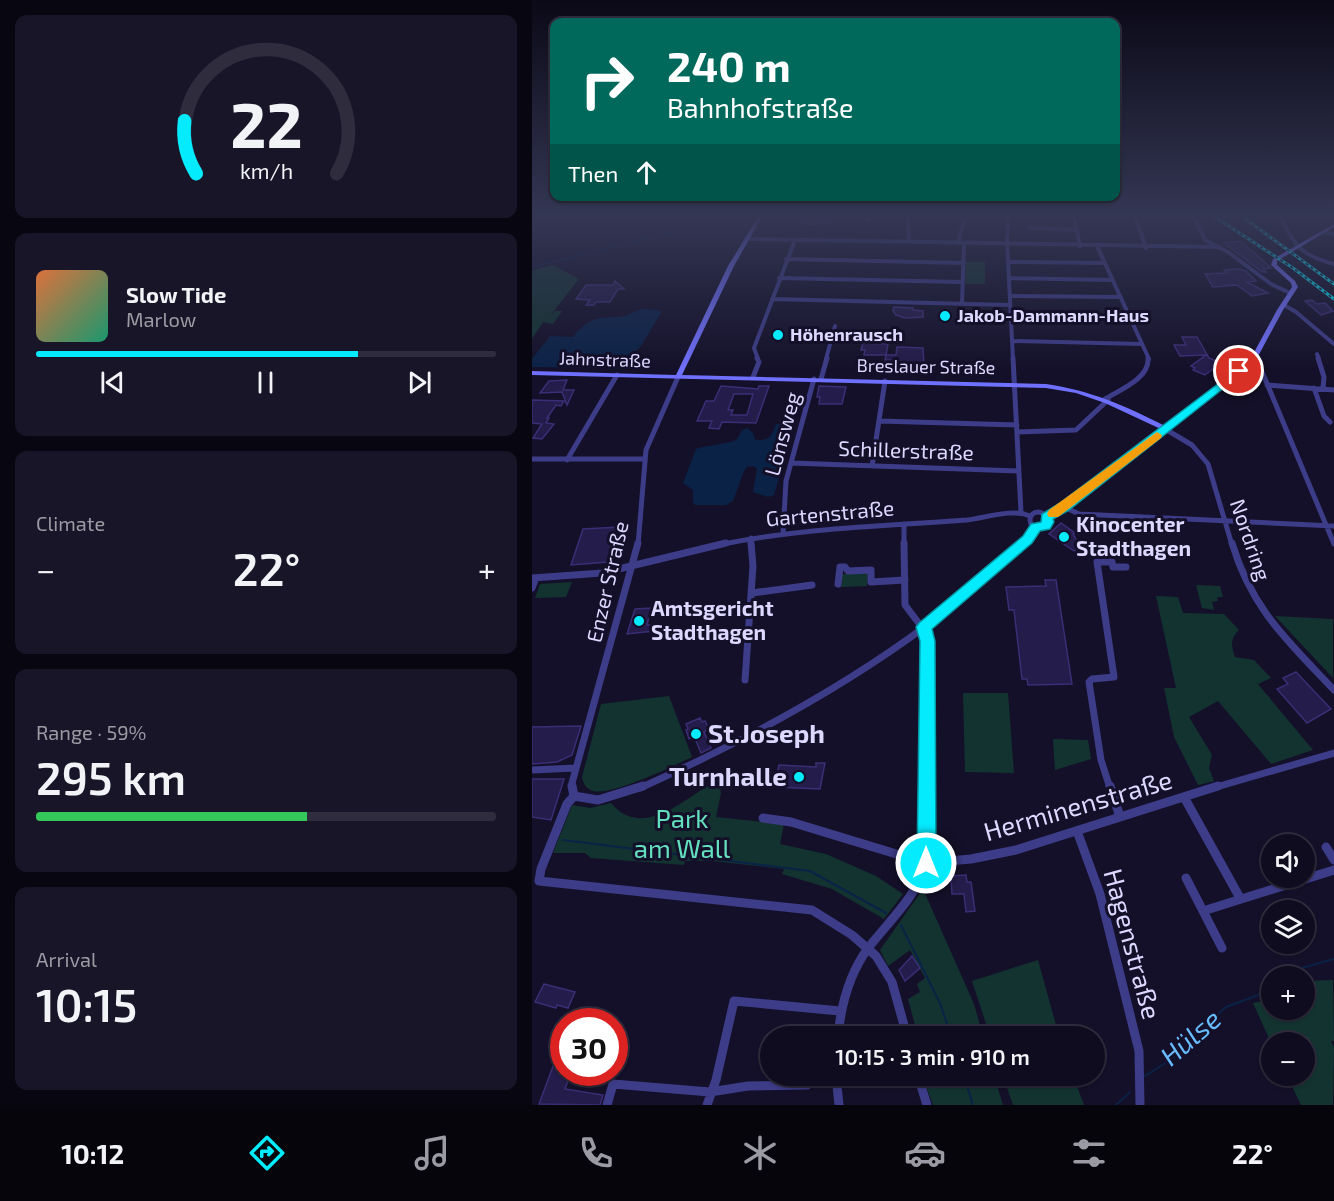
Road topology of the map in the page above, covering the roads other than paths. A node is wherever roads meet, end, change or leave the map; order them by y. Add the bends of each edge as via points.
1 (730, 269) edge
2 (782, 269) edge
3 (963, 269) edge
4 (1008, 269) edge
5 (1107, 269) edge
6 (1247, 269) edge
7 (1279, 269) edge
8 (779, 278) junction
9 (1009, 278) junction
10 (1112, 280) junction
11 (962, 282) junction
12 (1290, 293) junction
13 (1010, 296) junction
14 (1120, 297) junction
15 (772, 299) junction
16 (962, 304) junction
17 (1010, 305) junction
18 (1284, 305) junction
19 (1011, 314) junction
20 (1129, 316) junction
21 (835, 326) dead end
22 (1012, 341) junction
23 (1142, 344) junction
24 (1333, 344) edge
25 (1317, 354) dead end
26 (1250, 362) junction
27 (532, 373) edge
28 (617, 375) junction
29 (678, 377) junction
30 (753, 377) junction
31 (818, 379) junction
32 (885, 381) junction
33 (1014, 384) junction
34 (1267, 385) junction
35 (1314, 388) junction
36 (1323, 388) junction
37 (1333, 390) edge
38 (1107, 400) junction
39 (879, 421) junction
40 (1330, 422) dead end
41 (1017, 428) junction
42 (1165, 429) junction
43 (532, 459) edge
44 (644, 459) junction
45 (567, 460) junction
46 (791, 463) junction
47 (872, 466) junction
48 (1020, 471) junction
49 (1064, 507) junction
50 (1021, 512) junction
51 (1030, 516) junction
52 (1046, 517) junction
53 (1225, 520) junction
54 (904, 524) junction
55 (1326, 525) junction
56 (1333, 526) edge
57 (1036, 527) junction
58 (783, 534) junction
59 (751, 538) junction
60 (1333, 544) edge
61 (634, 566) junction
62 (1126, 567) dead end
63 (534, 578) edge
64 (905, 580) junction
65 (838, 584) dead end
66 (812, 585) dead end
67 (532, 588) edge
68 (751, 593) junction
69 (924, 627) junction
70 (745, 680) dead end
71 (1333, 690) edge
72 (1333, 753) edge
73 (576, 768) junction
74 (532, 770) edge
75 (574, 796) junction
76 (1184, 797) junction
77 (763, 818) dead end
78 (1120, 818) junction
79 (1077, 831) junction
80 (1326, 847) dead end
81 (1333, 860) edge
82 (926, 863) junction
83 (1333, 870) edge
84 (1186, 878) dead end
85 (535, 882) edge
86 (1240, 898) junction
87 (1203, 911) junction
88 (868, 948) junction
89 (1222, 948) dead end
90 (840, 1011) junction
91 (839, 1026) edge
92 (904, 1026) edge
93 (760, 1086) edge
94 (837, 1086) edge
95 (921, 1086) edge
96 (710, 1092) junction
97 (607, 1105) edge
98 (707, 1105) edge
99 (839, 1105) edge
100 (927, 1105) edge
101 (1140, 1105) edge

1 - 29 main road, Enzer Straße
2 - 8 street
3 - 11 street
4 - 9 street
5 - 10 street
6 - 12 street
7 - 12 main road via 1295,285
8 - 11 street
8 - 15 street
9 - 10 street
9 - 13 street
10 - 14 street
11 - 16 street
12 - 18 main road
13 - 14 street
13 - 17 street
14 - 20 street
15 - 16 street
15 - 30 street via 754,348 758,362
16 - 17 street
17 - 19 street
18 - 24 street
18 - 26 main road
19 - 20 street
19 - 22 street
20 - 23 street
21 - 31 street, Lönsweg
22 - 23 street
22 - 33 street
23 - 38 street via 1147,369
25 - 36 street
26 - 34 street via 1260,368
26 - 42 main road
27 - 28 main road, Jahnstraße
28 - 29 main road, Jahnstraße
28 - 45 street
29 - 30 main road, Breslauer Straße
29 - 44 street, Enzer Straße
30 - 31 main road, Breslauer Straße
31 - 32 main road, Breslauer Straße
31 - 46 street, Lönsweg
32 - 33 main road, Breslauer Straße
32 - 39 street
33 - 38 main road, Breslauer Straße via 1063,388
33 - 41 street
34 - 35 street
34 - 55 street
35 - 36 street
35 - 40 street
36 - 37 street
38 - 41 street via 1076,434
38 - 42 main road, Breslauer Straße
39 - 41 street
39 - 47 street
41 - 48 street
42 - 49 street
42 - 53 street, Nordring via 1203,456
43 - 45 street
44 - 45 street
44 - 61 street, Enzer Straße via 642,523
46 - 47 street, Schillerstraße
46 - 58 street, Lönsweg via 784,497
47 - 48 street, Schillerstraße
48 - 50 street
49 - 52 street
49 - 53 street via 1079,514
50 - 51 street
50 - 54 street, Gartenstraße
51 - 52 street
51 - 57 street via 1029,522
52 - 57 street via 1045,526
53 - 55 street
53 - 71 street, Nordring via 1237,561 1256,602
54 - 58 street, Gartenstraße
54 - 64 street
55 - 56 street
55 - 60 street
57 - 69 street via 1027,540
58 - 59 street, Gartenstraße
59 - 61 street, Gartenstraße
59 - 68 street
61 - 63 street, Gartenstraße via 602,573
61 - 73 street, Enzer Straße
62 - 78 street via 1097,562 1114,677 1089,682 1101,760
63 - 67 street
64 - 65 street via 871,582 871,570 848,571 840,567
64 - 69 street via 906,605
66 - 68 street
68 - 70 street
69 - 75 street via 822,694 687,767 600,800 579,801
69 - 82 street via 928,641
72 - 76 street, Herminenstraße
73 - 74 street
73 - 75 street, Enzer Straße
75 - 85 street via 567,804
76 - 78 street, Herminenstraße
76 - 86 street
77 - 82 street, Herminenstraße via 792,822
78 - 79 street, Herminenstraße
79 - 82 street, Herminenstraße via 1016,850
79 - 101 street, Hagenstraße via 1100,894 1139,1051
80 - 81 street
82 - 88 street via 903,908
83 - 86 street
84 - 87 street
85 - 88 street via 808,909
86 - 87 street
87 - 89 street
88 - 90 street via 853,974
88 - 92 street via 892,982
90 - 91 street
90 - 96 street via 733,1001
93 - 96 street
94 - 99 street
95 - 100 street
96 - 97 street via 613,1084
96 - 98 street

